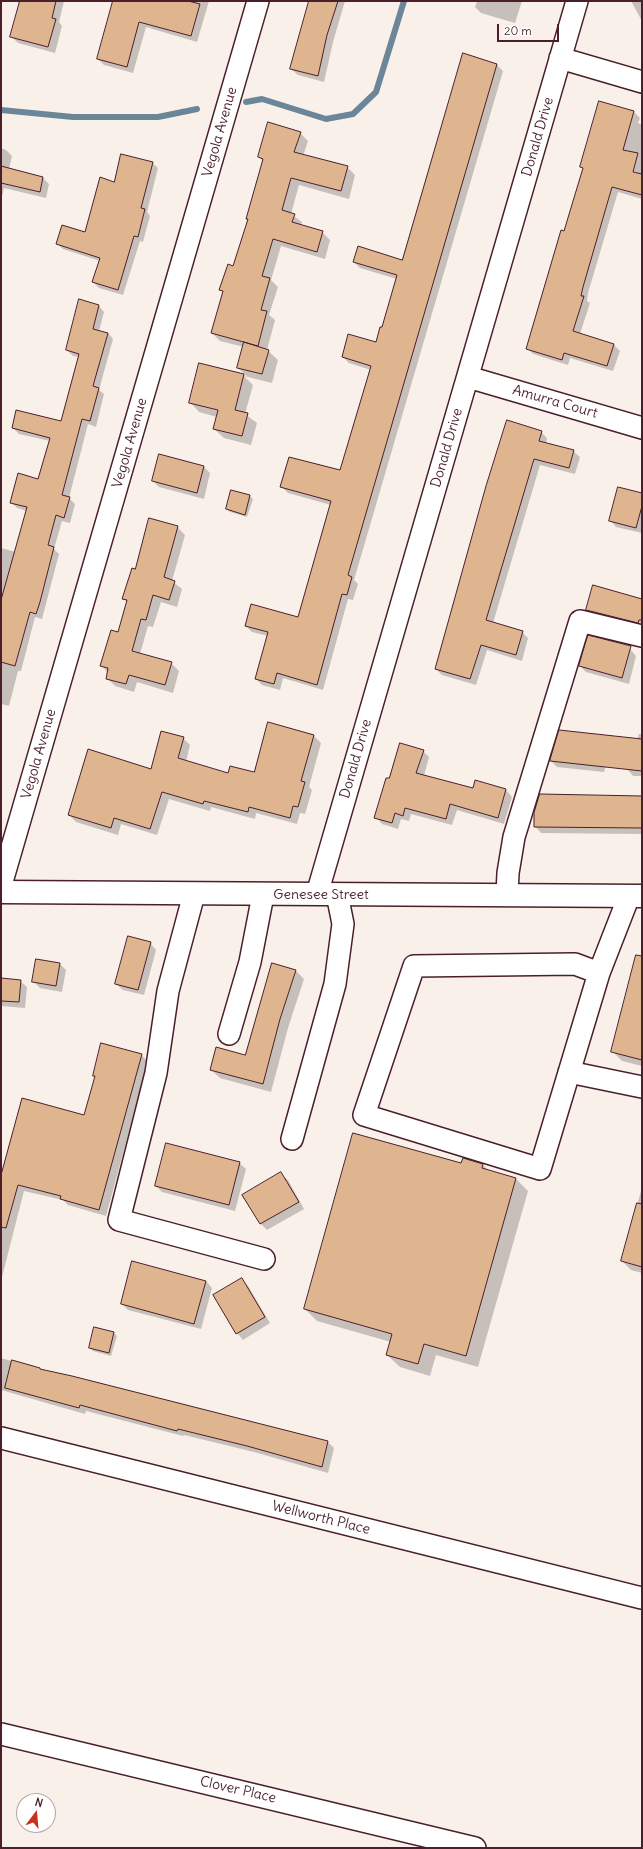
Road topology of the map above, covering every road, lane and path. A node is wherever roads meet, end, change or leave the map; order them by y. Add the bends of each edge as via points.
1 (258, 1) edge
2 (577, 1) edge
3 (560, 58) junction
4 (642, 82) edge
5 (468, 377) junction
6 (642, 428) edge
7 (642, 636) edge
8 (1, 885) edge
9 (1, 892) edge
10 (194, 894) junction
11 (327, 894) junction
12 (263, 895) junction
13 (507, 895) junction
14 (635, 896) edge
15 (599, 973) junction
16 (230, 1034) dead end
17 (569, 1072) junction
18 (642, 1087) edge
19 (292, 1139) dead end
20 (264, 1259) dead end
21 (1, 1438) edge
22 (642, 1598) edge
23 (1, 1734) edge
24 (476, 1848) edge

1 - 8 street, Vegola Avenue
2 - 3 street, Donald Drive
3 - 4 street
3 - 5 street, Donald Drive
5 - 6 street, Amurra Court
5 - 11 street, Donald Drive
7 - 13 street via 580,621 514,837
9 - 10 main road, Genesee Street
10 - 12 main road, Genesee Street
10 - 20 street via 168,991 156,1073 118,1220
11 - 12 main road, Genesee Street
11 - 13 main road, Genesee Street
11 - 19 street via 343,924 335,984
12 - 16 street via 250,962
13 - 14 main road, Genesee Street
14 - 15 street
15 - 17 street
15 - 17 street via 575,964 414,966 364,1115 540,1168
17 - 18 street
21 - 22 street, Wellworth Place
23 - 24 street, Clover Place

